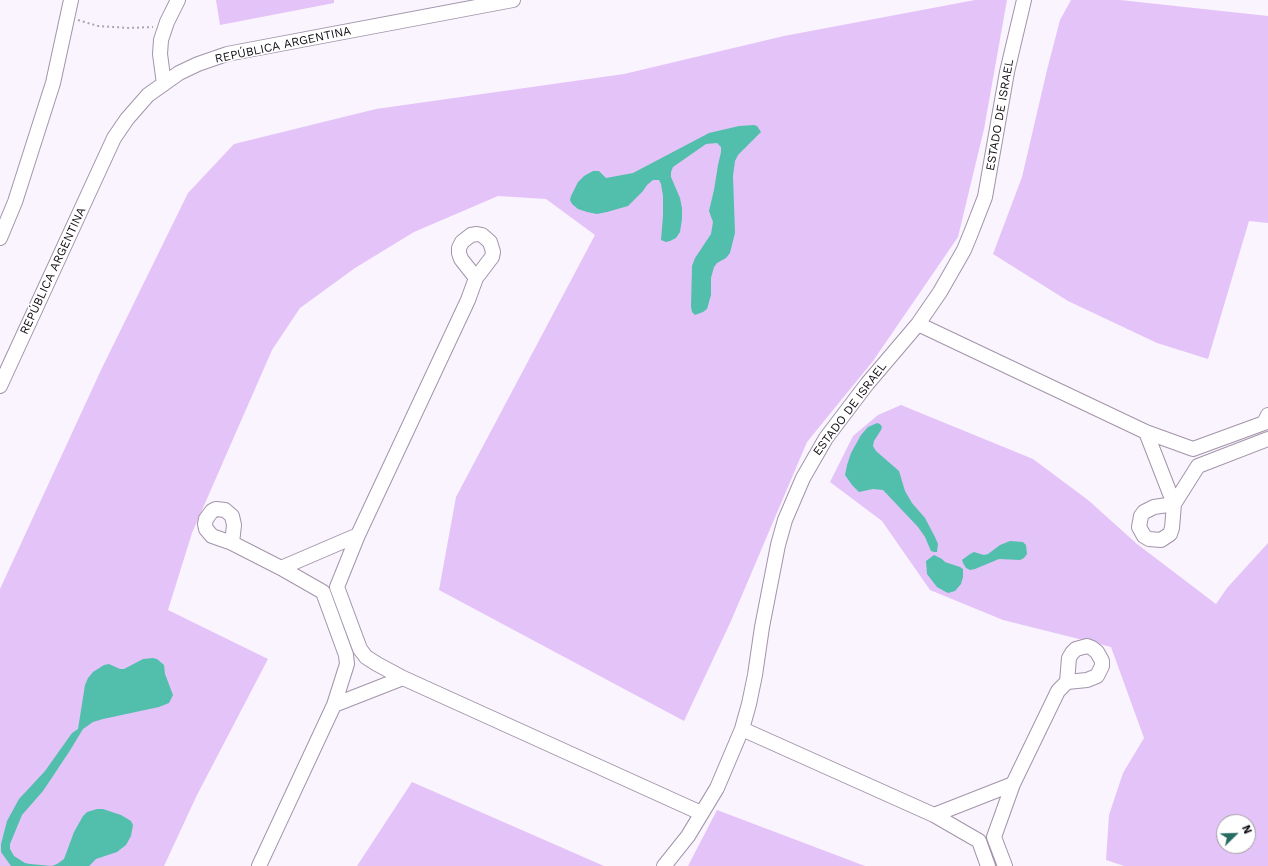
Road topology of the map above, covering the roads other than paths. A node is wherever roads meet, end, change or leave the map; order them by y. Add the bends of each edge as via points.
1 (71, 0) edge
2 (178, 0) edge
3 (513, 0) edge
4 (1024, 0) edge
5 (164, 84) junction
6 (0, 238) edge
7 (476, 278) dead end
8 (918, 324) junction
9 (0, 386) edge
10 (1267, 424) edge
11 (1146, 432) junction
12 (1268, 439) edge
13 (1193, 449) junction
14 (1198, 466) junction
15 (358, 535) junction
16 (232, 543) dead end
17 (281, 568) junction
18 (337, 587) junction
19 (323, 592) junction
20 (360, 649) junction
21 (346, 655) junction
22 (403, 678) junction
23 (1066, 682) dead end
24 (334, 705) junction
25 (742, 729) junction
26 (1013, 784) junction
27 (702, 813) junction
28 (934, 815) junction
29 (994, 837) junction
30 (979, 841) junction
31 (259, 866) edge
32 (664, 866) edge
33 (988, 866) edge
34 (1005, 866) edge

1 - 6 street via 53,83 15,202
2 - 5 street via 161,40
3 - 5 street, REPÚBLICA ARGENTINA via 227,54 179,73
4 - 8 street, ESTADO DE ISRAEL via 1007,72 985,197 953,271
5 - 9 street, REPÚBLICA ARGENTINA via 148,95 114,138
7 - 15 street
8 - 11 street
8 - 25 street, ESTADO DE ISRAEL via 867,384 826,438 785,520 778,544 755,675
10 - 13 street
11 - 13 street
11 - 14 street via 1174,504
12 - 14 street
13 - 14 street
15 - 17 street
15 - 18 street
16 - 17 street
17 - 19 street
18 - 19 street
18 - 20 street
19 - 21 street
20 - 21 street
20 - 22 street via 366,657
21 - 24 street via 347,664
22 - 24 street
22 - 27 street
23 - 26 street via 1058,691
24 - 31 street
25 - 27 street, ESTADO DE ISRAEL via 717,788
25 - 28 street
26 - 28 street
26 - 29 street
27 - 32 street, ESTADO DE ISRAEL via 688,836
28 - 30 street
29 - 30 street
29 - 34 street
30 - 33 street

